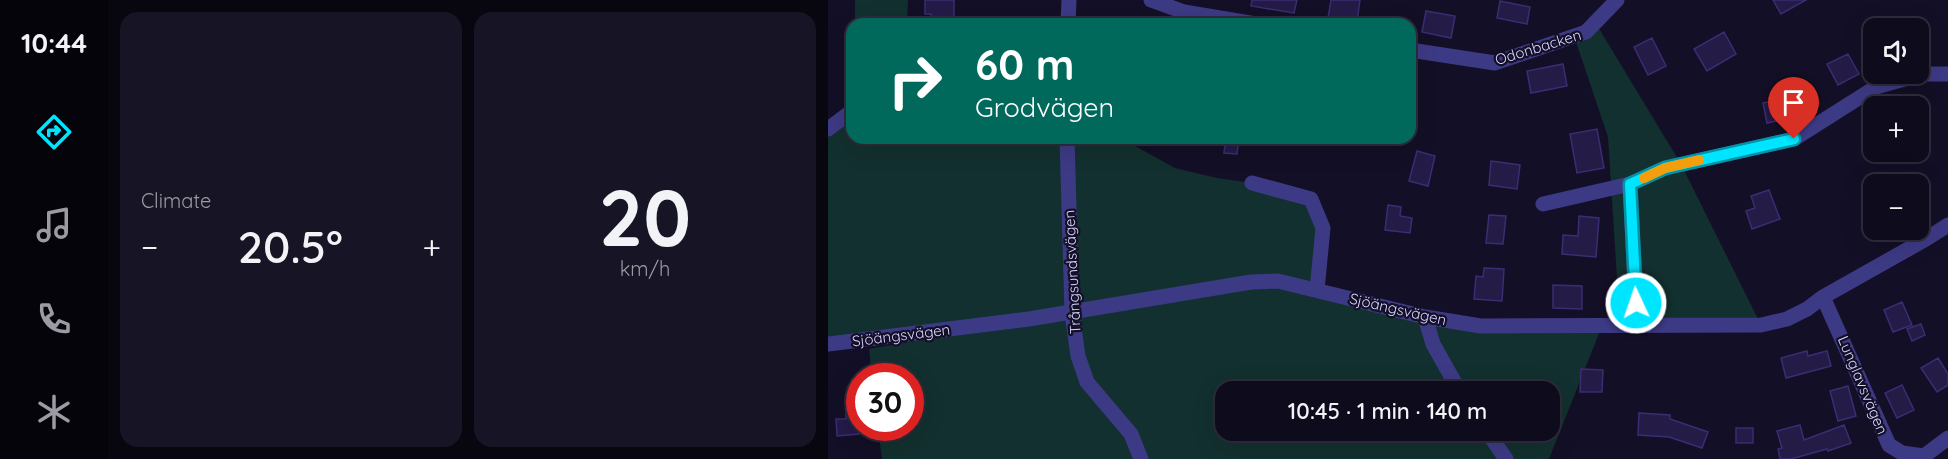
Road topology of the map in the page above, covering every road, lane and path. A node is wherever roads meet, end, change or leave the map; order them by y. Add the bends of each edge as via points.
1 (1069, 0) edge
2 (1150, 0) edge
3 (1617, 0) edge
4 (1068, 18) edge
5 (1220, 18) edge
6 (1416, 51) edge
7 (1948, 74) edge
8 (846, 116) edge
9 (828, 129) edge
10 (1067, 144) edge
11 (1252, 183) dead end
12 (1630, 184) junction
13 (1543, 204) dead end
14 (1948, 225) edge
15 (1317, 290) junction
16 (1823, 297) junction
17 (1072, 313) junction
18 (1425, 317) junction
19 (1637, 326) junction
20 (828, 344) edge
21 (1454, 381) edge
22 (1948, 438) edge
23 (1494, 441) edge
24 (1142, 459) edge
25 (1506, 459) edge

1 - 4 street
2 - 5 street via 1184,12
3 - 6 street, Odonbacken via 1586,32 1496,63
7 - 12 street via 1922,74 1876,87 1794,139 1665,168
8 - 9 street
10 - 17 street, Trångsundsvägen
11 - 15 street via 1311,199 1323,228
12 - 13 street
12 - 19 street
14 - 16 street, Sjöängsvägen
15 - 17 street, Sjöängsvägen via 1278,281 1251,282
15 - 18 street, Sjöängsvägen
16 - 19 street, Sjöängsvägen via 1787,319 1761,325
16 - 22 street, Lunglavsvägen via 1888,445 1902,453 1924,456
17 - 20 street, Sjöängsvägen
17 - 24 street, Trångsundsvägen via 1078,356 1087,382 1131,434
18 - 19 street, Sjöängsvägen via 1481,326
18 - 21 street via 1433,344
23 - 25 street

